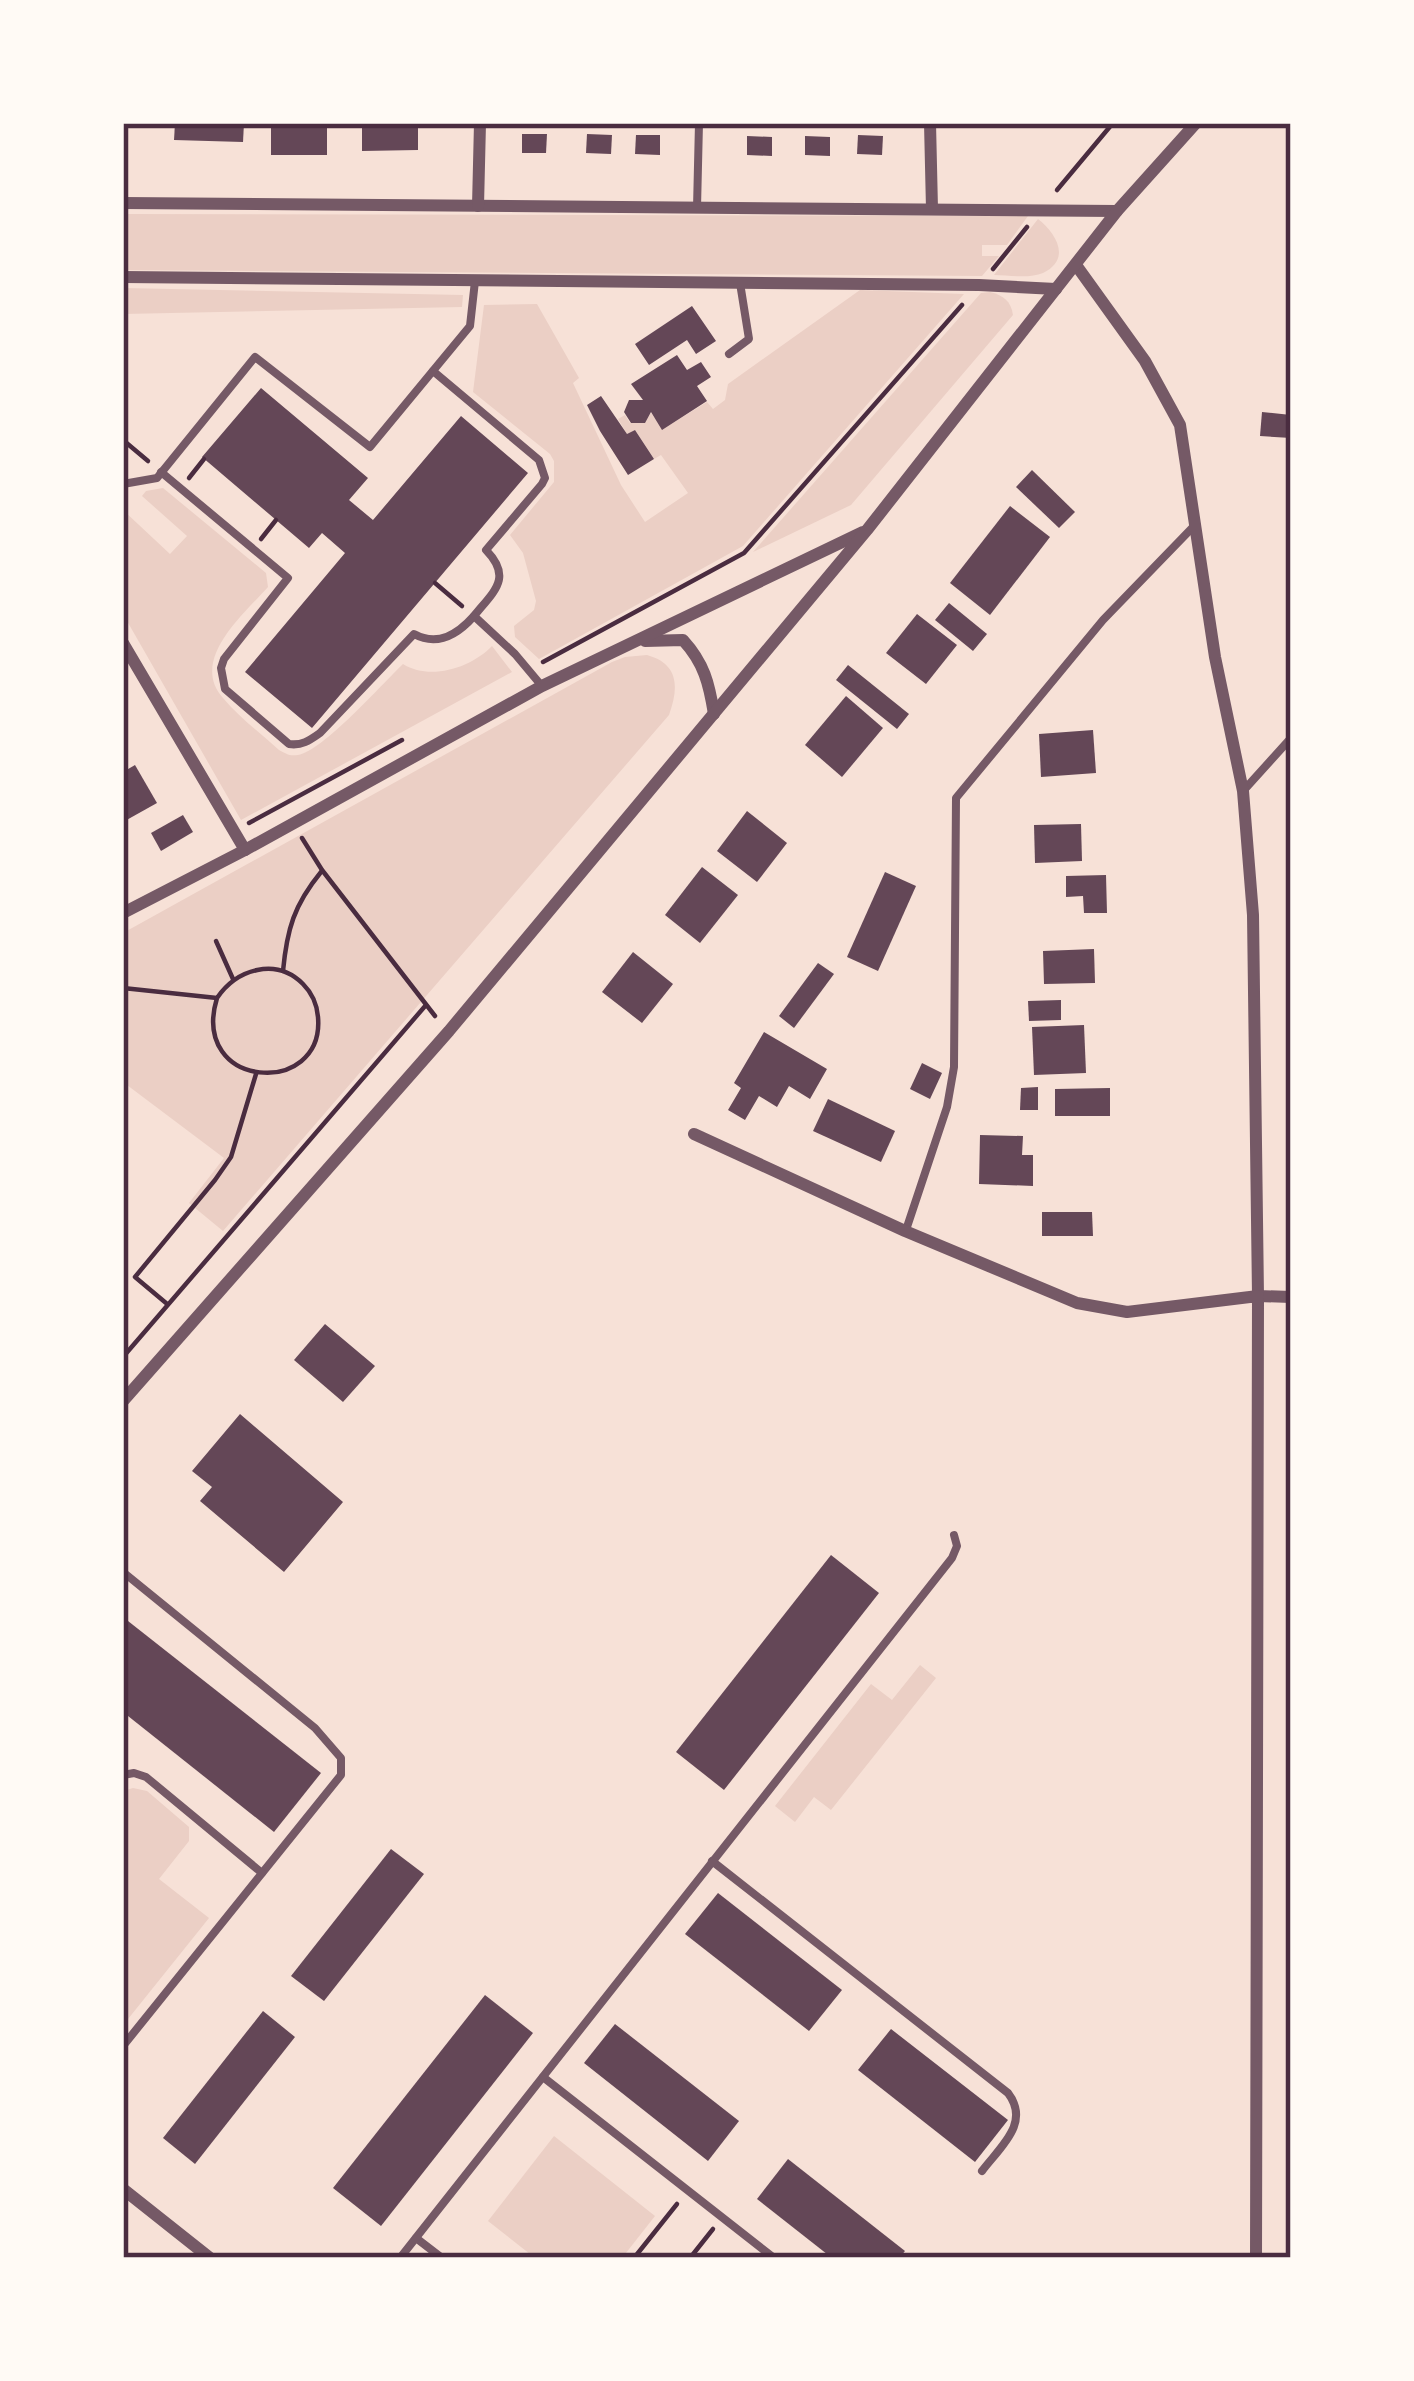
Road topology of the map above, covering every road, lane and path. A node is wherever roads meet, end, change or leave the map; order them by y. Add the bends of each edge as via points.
1 (480, 123) edge
2 (699, 123) edge
3 (930, 123) edge
4 (1114, 123) edge
5 (1196, 123) edge
6 (123, 203) edge
7 (478, 206) junction
8 (697, 209) junction
9 (932, 209) junction
10 (1040, 211) junction
11 (1117, 212) junction
12 (1076, 265) junction
13 (123, 277) edge
14 (475, 280) junction
15 (740, 283) junction
16 (979, 285) junction
17 (1056, 289) junction
18 (729, 354) dead end
19 (433, 371) junction
20 (123, 440) edge
21 (204, 459) dead end
22 (161, 472) junction
23 (123, 484) edge
24 (180, 488) junction
25 (276, 520) dead end
26 (1194, 525) junction
27 (867, 530) junction
28 (253, 548) junction
29 (435, 583) dead end
30 (474, 616) junction
31 (637, 641) junction
32 (123, 643) edge
33 (529, 670) junction
34 (542, 686) junction
35 (714, 714) junction
36 (410, 735) dead end
37 (1291, 738) edge
38 (1243, 791) junction
39 (293, 822) junction
40 (233, 832) junction
41 (244, 850) junction
42 (322, 870) junction
43 (123, 914) edge
44 (216, 941) dead end
45 (284, 971) junction
46 (233, 979) junction
47 (123, 988) edge
48 (217, 998) junction
49 (426, 1005) junction
50 (449, 1031) junction
51 (256, 1074) junction
52 (694, 1134) dead end
53 (905, 1232) junction
54 (1258, 1296) junction
55 (1291, 1297) edge
56 (167, 1304) junction
57 (123, 1357) edge
58 (123, 1401) edge
59 (954, 1535) dead end
60 (123, 1572) edge
61 (123, 1775) edge
62 (712, 1861) junction
63 (262, 1873) junction
64 (123, 2046) edge
65 (543, 2077) junction
66 (982, 2171) dead end
67 (123, 2189) edge
68 (688, 2190) junction
69 (722, 2217) junction
70 (416, 2238) junction
71 (210, 2258) edge
72 (400, 2258) edge
73 (442, 2258) edge
74 (634, 2258) edge
75 (690, 2258) edge
76 (774, 2258) edge
77 (1256, 2258) edge

1 - 7 street
2 - 8 lane
3 - 9 street
4 - 10 path
5 - 11 street
6 - 7 street
7 - 8 street
8 - 9 street
9 - 10 street
10 - 11 street
10 - 16 path
11 - 12 street
12 - 17 street
12 - 26 street via 1180,425
13 - 14 street
14 - 15 street
14 - 19 lane via 470,326
15 - 16 street
15 - 18 lane via 749,339
16 - 17 street
16 - 33 path via 745,553
17 - 27 street
19 - 22 lane via 370,447 255,357
19 - 30 lane via 544,470 542,484 485,550 502,575
20 - 22 path
21 - 24 path
22 - 23 lane
22 - 24 lane
24 - 28 lane
25 - 28 path
26 - 38 street
26 - 53 lane via 1103,620 956,798 954,1067
27 - 31 street
27 - 35 street
28 - 30 lane via 288,578 224,659 222,680 289,744 320,734 415,634 439,640
29 - 30 path
30 - 33 lane
31 - 34 street
31 - 35 street via 683,640 700,658
32 - 40 street
33 - 34 lane
34 - 39 street
35 - 50 street
36 - 40 path
37 - 38 lane
38 - 54 street
39 - 41 street
39 - 42 path
40 - 41 street
41 - 43 street
42 - 45 path via 291,920
42 - 49 path
44 - 46 path
45 - 46 path
45 - 51 path via 311,993 318,1027 313,1045 289,1069
46 - 48 path
47 - 48 path
48 - 51 path via 216,1042
49 - 50 path
49 - 56 path
50 - 58 street
51 - 56 path via 231,1156 134,1277
52 - 53 street
53 - 54 street via 1104,1310
54 - 55 street
54 - 77 street
56 - 57 path
59 - 62 lane via 952,1558
60 - 63 lane via 315,1728 340,1758 341,1775
61 - 63 lane via 146,1777
62 - 65 lane
62 - 66 lane via 1008,2093 1016,2127
63 - 64 lane
65 - 68 lane
65 - 70 lane
67 - 71 street
68 - 69 lane
68 - 74 path
69 - 75 path
69 - 76 lane
70 - 72 lane
70 - 73 lane

